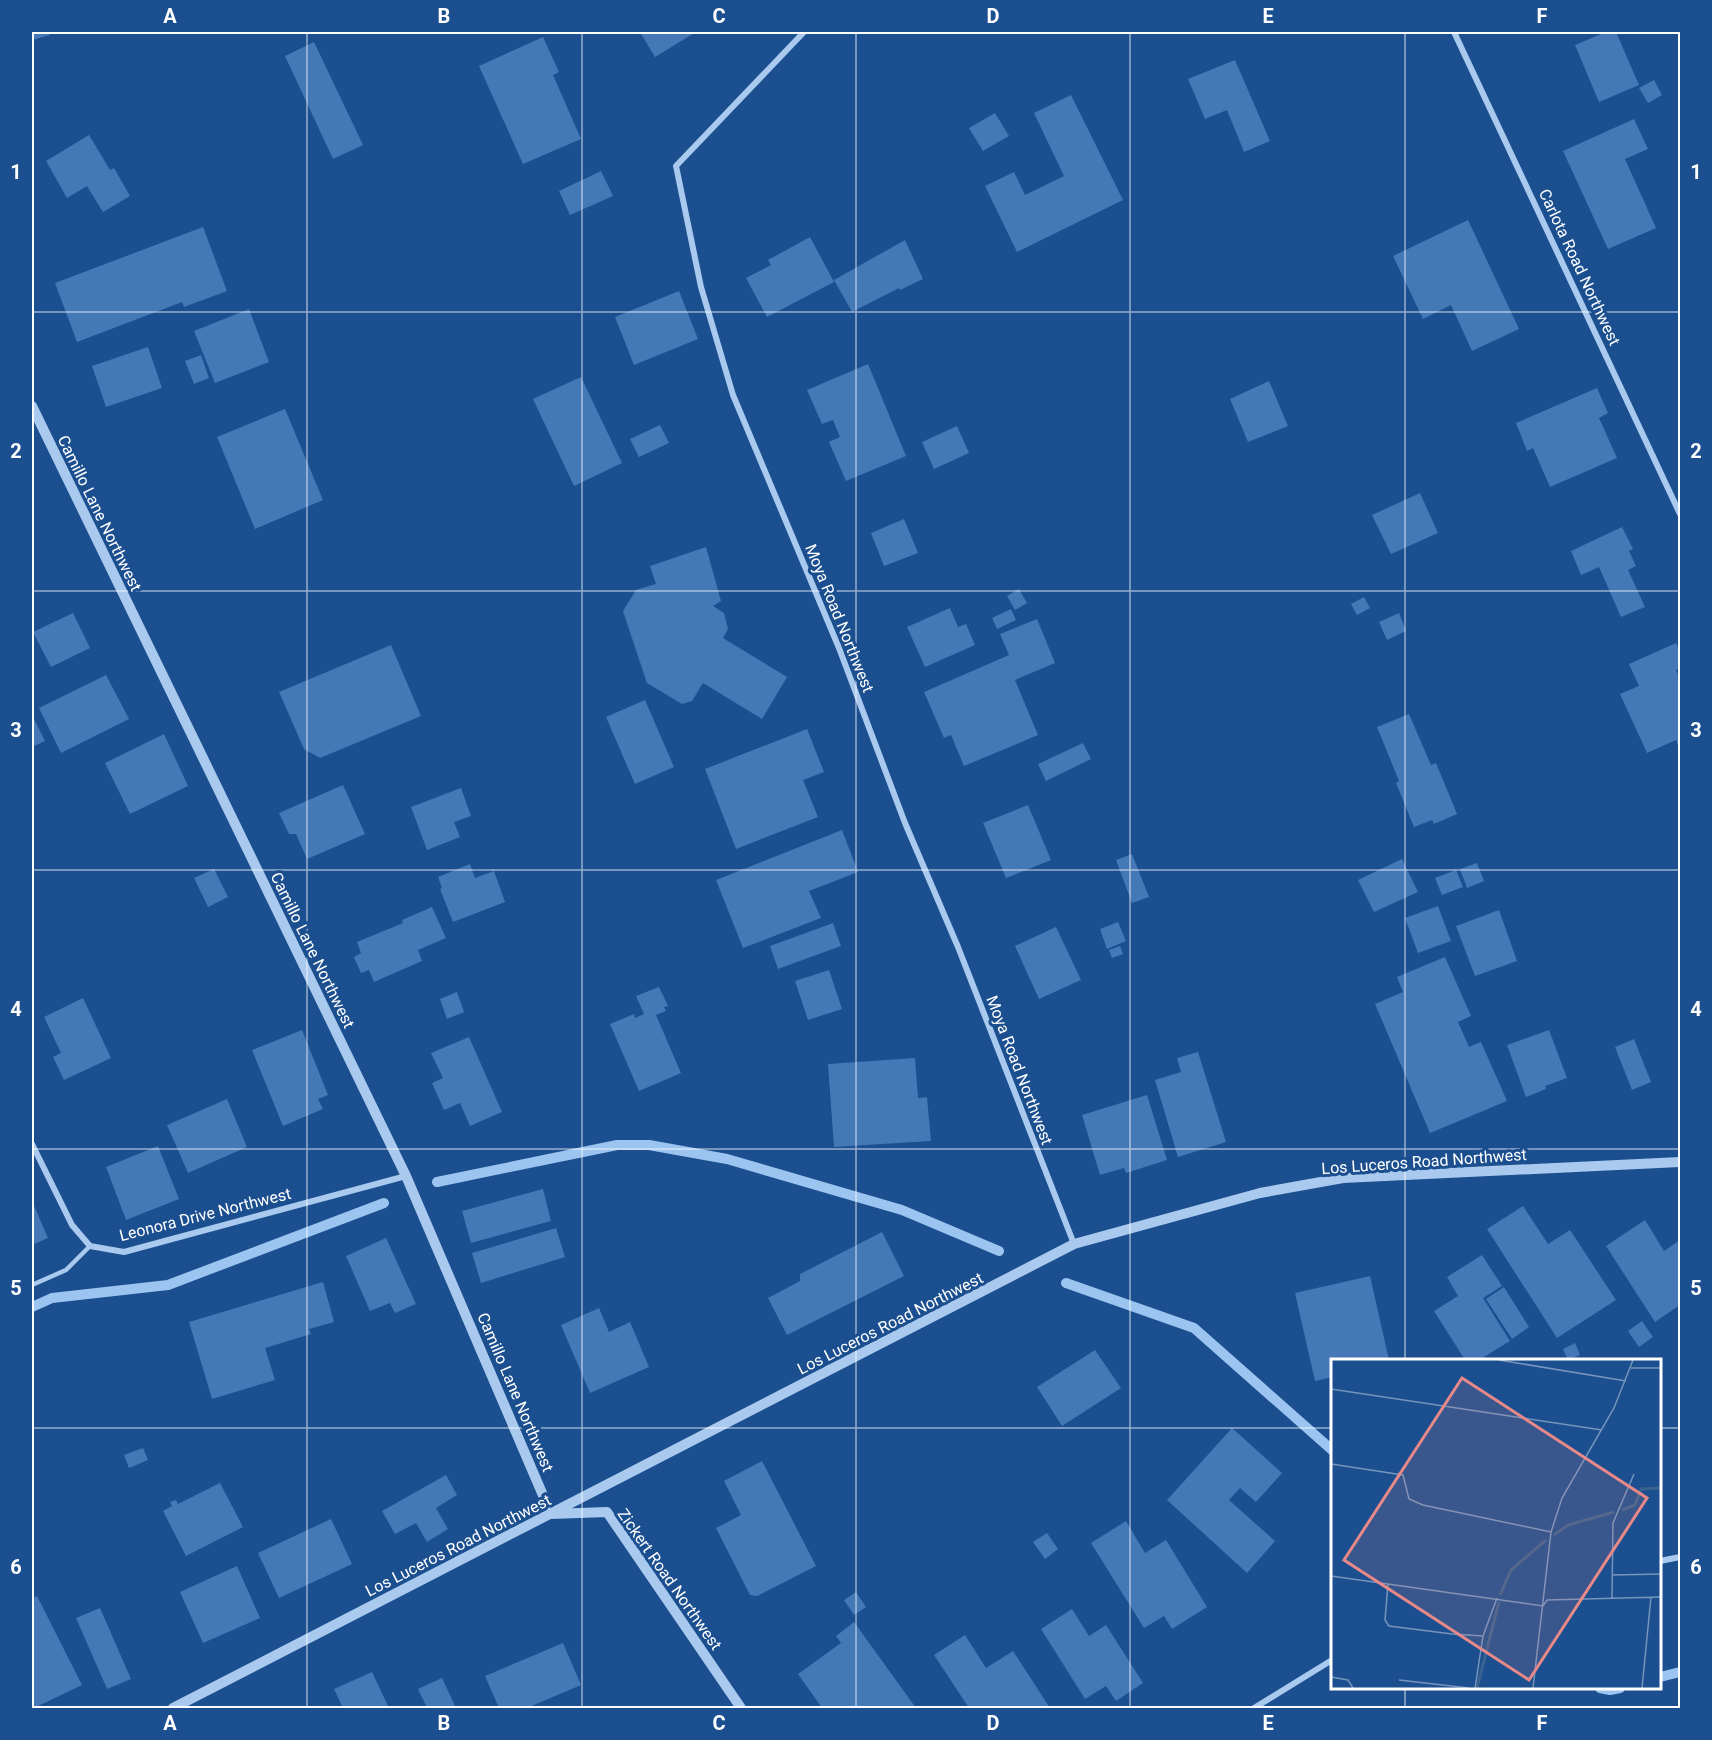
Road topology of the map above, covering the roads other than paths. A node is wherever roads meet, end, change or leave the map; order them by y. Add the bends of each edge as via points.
1 (804, 32) edge
2 (1454, 32) edge
3 (32, 406) edge
4 (1680, 514) edge
5 (32, 1144) edge
6 (1680, 1162) edge
7 (406, 1176) junction
8 (1074, 1244) junction
9 (90, 1246) junction
10 (32, 1285) edge
11 (551, 1514) junction
12 (1680, 1557) edge
13 (1661, 1561) edge
14 (1331, 1661) edge
15 (172, 1708) edge
16 (741, 1708) edge
17 (1254, 1708) edge

1 - 8 street, Moya Road Northwest via 676,166 701,286 733,395 839,648 904,822 958,946
2 - 4 street, Carlota Road Northwest
3 - 7 street, Camillo Lane Northwest
5 - 9 street via 72,1225
6 - 8 street, Los Luceros Road Northwest via 1343,1178 1260,1193
7 - 9 street, Leonora Drive Northwest via 124,1252
7 - 11 street, Camillo Lane Northwest
8 - 11 street, Los Luceros Road Northwest
9 - 10 lane via 66,1270
11 - 15 street, Los Luceros Road Northwest
11 - 16 street, Zickert Road Northwest via 607,1512
12 - 13 street
14 - 17 street

